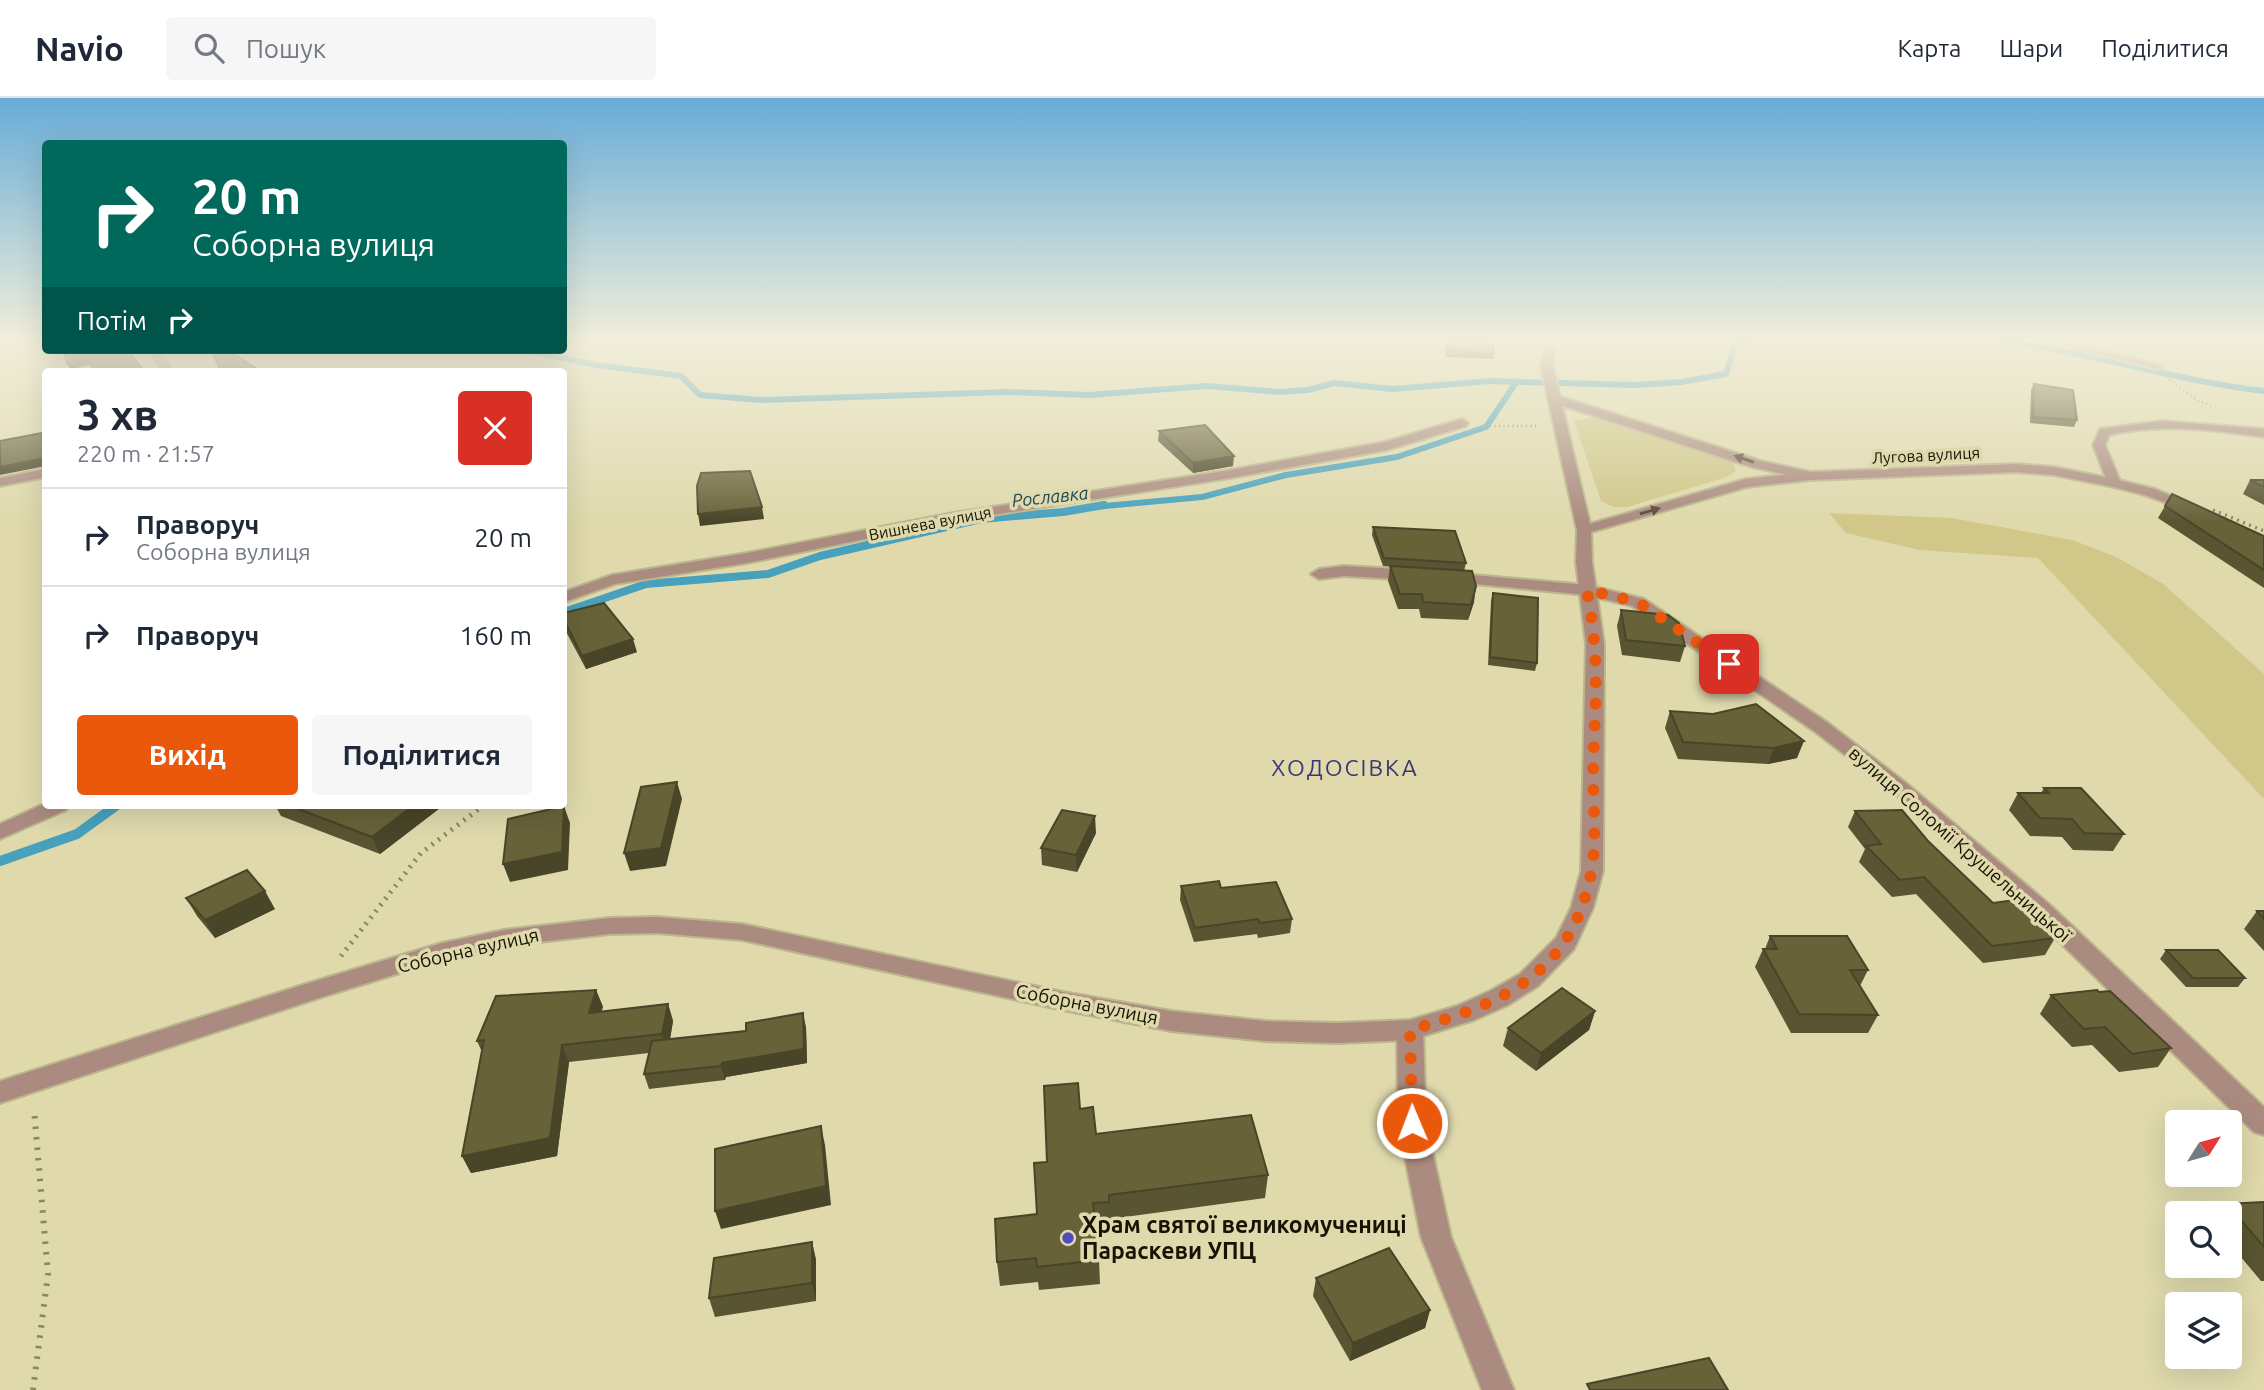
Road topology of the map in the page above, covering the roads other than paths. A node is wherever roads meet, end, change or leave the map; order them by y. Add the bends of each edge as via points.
1 (1555, 401) edge
2 (1570, 401) edge
3 (1462, 423) dead end
4 (2264, 433) edge
5 (42, 474) edge
6 (1810, 476) junction
7 (0, 482) edge
8 (2114, 483) junction
9 (2207, 515) edge
10 (1584, 530) junction
11 (1320, 574) dead end
12 (1587, 590) junction
13 (567, 596) edge
14 (50, 809) edge
15 (0, 832) edge
16 (1410, 1030) junction
17 (0, 1092) edge
18 (2264, 1124) edge
19 (1498, 1390) edge

1 - 10 street, Соборна вулиця
6 -> 2 street via 1757,464
3 - 13 street, Вишнева вулиця via 1387,446 954,517 612,580
4 - 8 street via 2174,426 2104,432 2099,445
5 - 7 street
6 - 8 street, Лугова вулиця via 2016,468
10 -> 6 street, Лугова вулиця via 1746,483
8 - 9 street, Лугова вулиця
10 - 12 street, Соборна вулиця
11 - 12 street, вулиця Соломії Крушельницької via 1430,576
12 - 16 street, Соборна вулиця via 1595,644 1592,871 1582,908 1566,943 1529,980 1465,1013
12 - 18 street, вулиця Соломії Крушельницької via 1638,602 1821,727 1899,787 2042,911
14 - 15 street
16 - 17 street, Соборна вулиця via 1265,1031 1171,1021 742,932 657,925 559,930 442,952
16 - 19 street via 1412,1123 1436,1237

